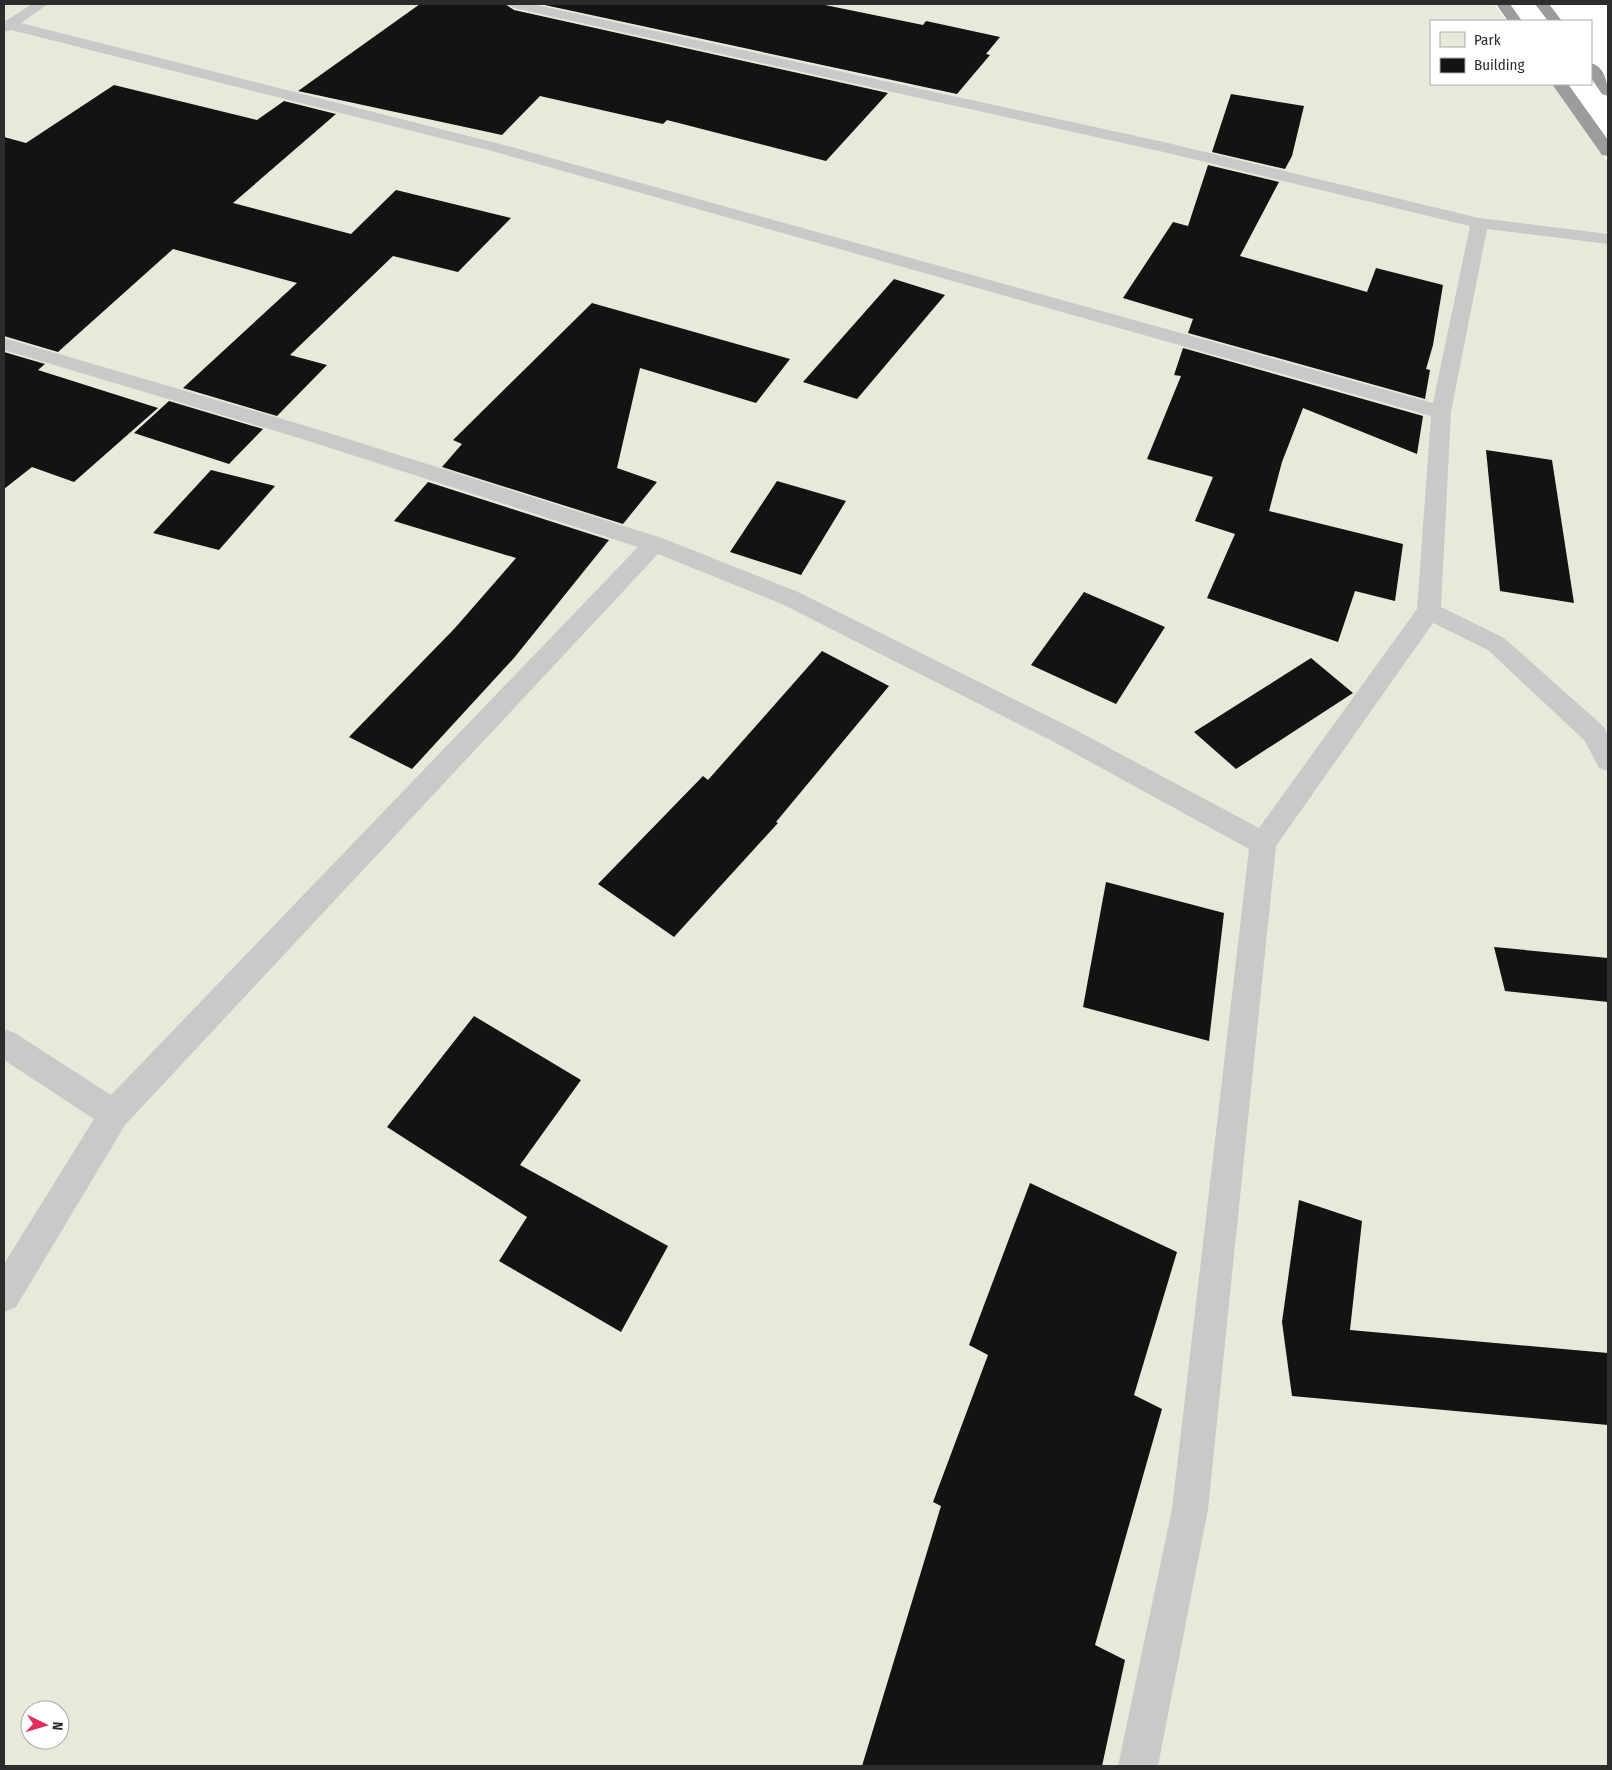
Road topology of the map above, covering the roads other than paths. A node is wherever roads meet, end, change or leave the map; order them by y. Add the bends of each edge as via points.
1 (41, 4) edge
2 (514, 4) edge
3 (1503, 4) edge
4 (1542, 4) edge
5 (12, 19) edge
6 (1514, 20) edge
7 (1554, 20) edge
8 (1592, 69) edge
9 (1561, 85) edge
10 (1608, 91) edge
11 (1608, 151) edge
12 (1479, 223) junction
13 (1608, 239) edge
14 (4, 344) edge
15 (1441, 412) junction
16 (654, 544) junction
17 (1429, 611) junction
18 (1608, 761) edge
19 (1263, 843) junction
20 (4, 1043) edge
21 (114, 1114) junction
22 (4, 1295) edge
23 (1138, 1766) edge

1 - 5 lane
2 - 12 lane via 1168,148
3 - 6 highway
4 - 7 highway
5 - 15 lane via 498,148
8 - 10 highway
9 - 11 highway
12 - 13 lane
12 - 15 lane
14 - 16 lane via 306,433
15 - 17 lane
16 - 19 lane via 790,598 1063,735
16 - 21 lane
17 - 18 lane via 1496,644 1595,734
17 - 19 lane
19 - 23 lane via 1190,1509
20 - 21 lane
21 - 22 lane

